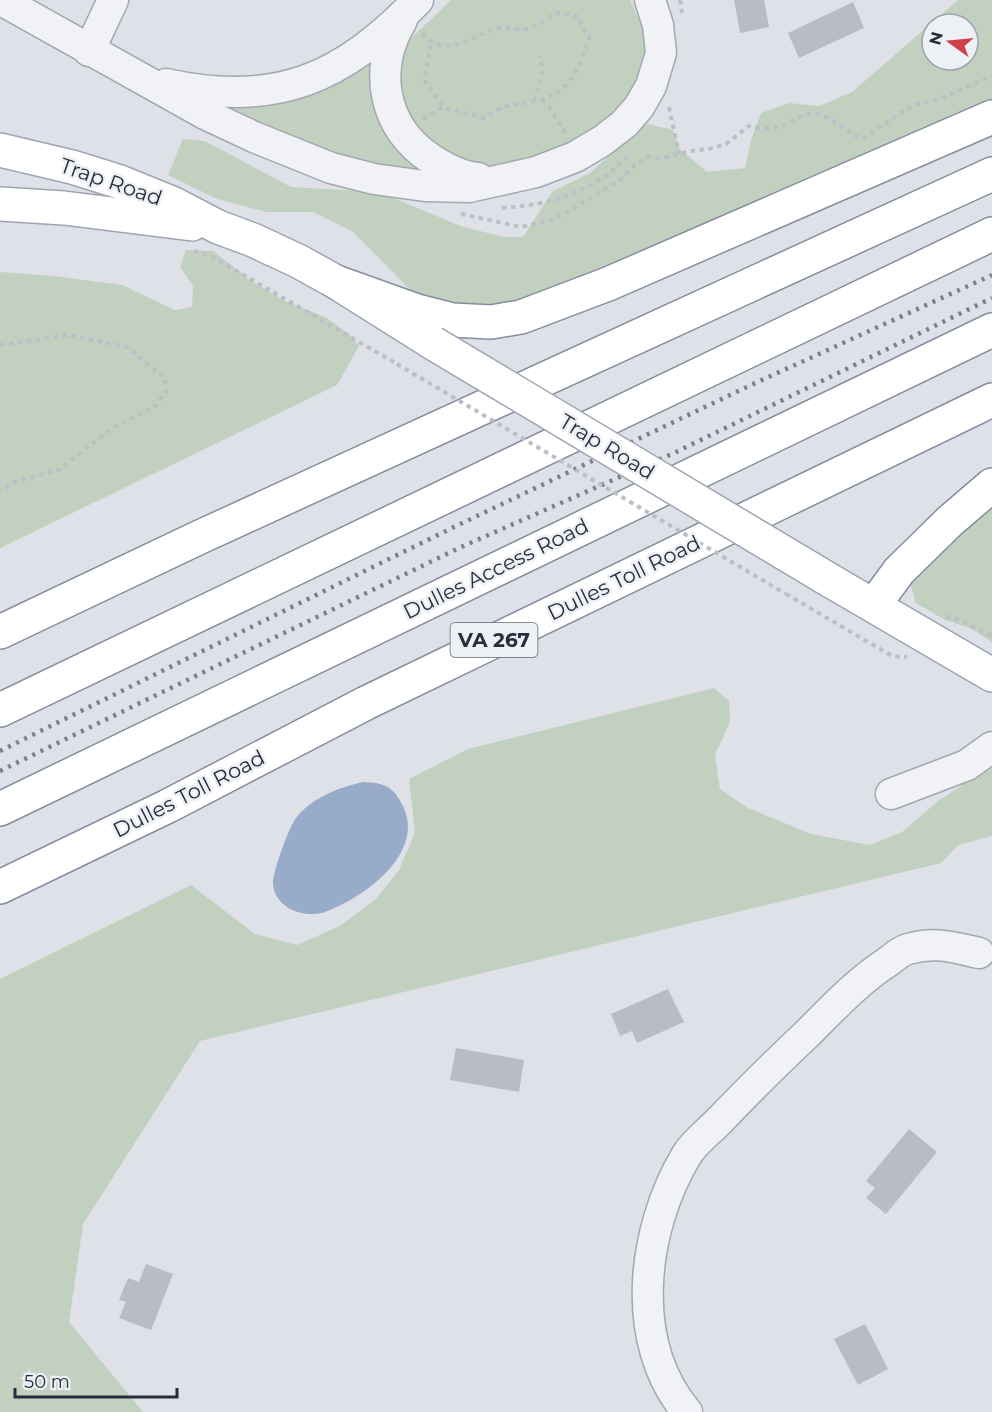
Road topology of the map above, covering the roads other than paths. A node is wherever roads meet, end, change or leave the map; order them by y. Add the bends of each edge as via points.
1 (1, 0) edge
2 (113, 0) edge
3 (650, 0) edge
4 (413, 6) edge
5 (89, 51) junction
6 (144, 80) junction
7 (992, 117) edge
8 (0, 150) edge
9 (992, 174) edge
10 (502, 180) junction
11 (0, 204) edge
12 (218, 227) junction
13 (992, 234) edge
14 (336, 282) junction
15 (992, 330) edge
16 (992, 400) edge
17 (992, 485) edge
18 (874, 605) junction
19 (0, 632) edge
20 (992, 675) edge
21 (0, 710) edge
22 (992, 747) edge
23 (891, 794) dead end
24 (0, 809) edge
25 (0, 887) edge
26 (980, 953) dead end
27 (687, 1412) edge

1 - 5 street
2 - 5 street
3 - 10 street via 661,53 651,86 639,107 624,124 579,155
4 - 6 street via 359,54 300,83 223,93
4 - 10 street via 395,32 388,53 386,87 394,118 418,150 442,166 470,177
5 - 6 street
6 - 10 street via 244,133 331,168 425,186 469,187
7 - 14 main road via 609,284 520,317 491,322 452,320
8 - 12 main road, Trap Road via 120,182
9 - 19 main road
11 - 12 main road, Trap Road
12 - 14 main road, Trap Road via 253,240
13 - 21 main road
14 - 18 main road, Trap Road, bridge
15 - 24 main road, Dulles Access Road
16 - 25 main road, Dulles Toll Road / VA 267 via 398,687 168,806
17 - 18 main road via 899,571
18 - 20 main road, Trap Road
22 - 23 street via 967,765
26 - 27 street via 933,943 905,950 868,974 687,1154 658,1224 651,1259 648,1318 661,1372

